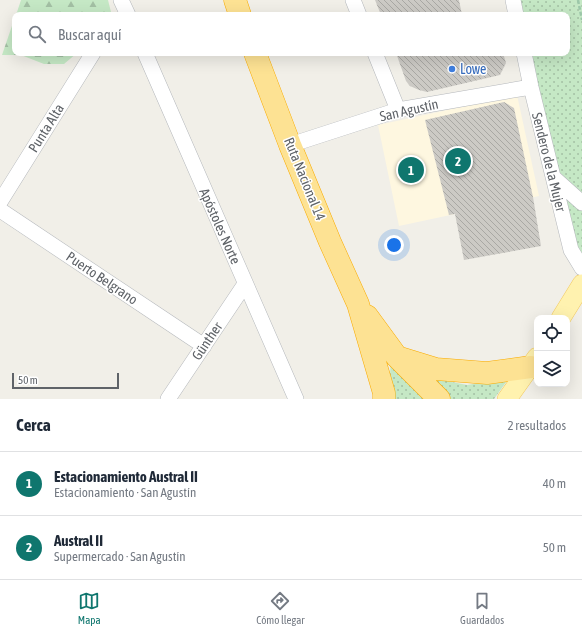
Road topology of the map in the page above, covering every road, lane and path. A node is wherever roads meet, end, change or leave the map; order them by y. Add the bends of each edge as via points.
1 (122, 0) edge
2 (235, 0) edge
3 (353, 0) edge
4 (512, 0) edge
5 (578, 0) edge
6 (127, 12) edge
7 (239, 12) edge
8 (358, 12) edge
9 (515, 12) edge
10 (582, 20) edge
11 (91, 56) edge
12 (146, 56) edge
13 (256, 56) edge
14 (376, 56) edge
15 (525, 56) edge
16 (531, 87) junction
17 (398, 110) junction
18 (290, 145) junction
19 (553, 177) junction
20 (0, 202) edge
21 (582, 203) edge
22 (0, 210) edge
23 (582, 268) edge
24 (245, 284) junction
25 (582, 284) edge
26 (358, 304) junction
27 (563, 315) edge
28 (204, 346) junction
29 (397, 357) junction
30 (534, 362) edge
31 (168, 399) edge
32 (296, 399) edge
33 (384, 399) edge
34 (439, 399) edge
35 (507, 399) edge
36 (523, 399) edge

1 - 6 street
2 - 7 highway
3 - 8 street
4 - 9 street
5 - 10 path
11 - 20 street, Punta Alta
12 - 24 street, Apóstoles Norte
13 - 18 highway, Ruta Nacional 14
14 - 17 street
15 - 16 street, Sendero de la Mujer
16 - 17 street, San Agustín
16 - 19 street, Sendero de la Mujer
17 - 18 street, San Agustín
18 - 26 highway, Ruta Nacional 14
19 - 21 street
19 - 23 street, Sendero de la Mujer via 571,250
22 - 28 street, Puerto Belgrano
24 - 28 street, Günther
24 - 32 street, Apóstoles Norte
25 - 27 main road
26 - 29 highway, Ruta Nacional 14
26 - 33 highway, Ruta Nacional 14
28 - 31 street, Günther
29 - 30 highway via 436,369 487,373
29 - 34 highway, Ruta Nacional 14
30 - 35 main road
30 - 36 main road

